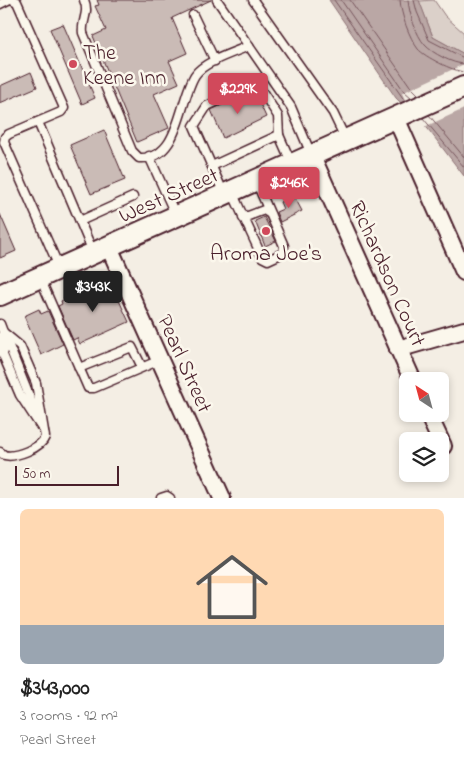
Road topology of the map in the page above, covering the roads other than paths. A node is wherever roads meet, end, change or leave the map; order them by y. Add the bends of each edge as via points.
1 (8, 0) edge
2 (13, 0) edge
3 (84, 0) edge
4 (253, 0) edge
5 (221, 1) edge
6 (0, 4) edge
7 (193, 15) dead end
8 (249, 46) junction
9 (215, 61) junction
10 (464, 87) edge
11 (403, 114) junction
12 (38, 122) junction
13 (279, 135) junction
14 (345, 140) junction
15 (149, 156) junction
16 (312, 156) junction
17 (292, 164) junction
18 (212, 166) junction
19 (256, 181) junction
20 (228, 193) junction
21 (133, 197) dead end
22 (270, 214) junction
23 (176, 217) junction
24 (244, 218) junction
25 (80, 221) junction
26 (102, 250) junction
27 (60, 269) junction
28 (464, 272) edge
29 (40, 278) junction
30 (0, 295) edge
31 (1, 330) edge
32 (464, 330) edge
33 (0, 346) edge
34 (398, 349) junction
35 (0, 358) edge
36 (160, 360) junction
37 (142, 367) junction
38 (79, 368) junction
39 (409, 372) edge
40 (42, 428) junction
41 (0, 452) edge
42 (161, 498) edge
43 (170, 498) edge
44 (222, 498) edge

1 - 6 lane
2 - 12 lane via 17,2 63,104 61,112
3 - 15 lane via 88,11 83,34 132,151 138,158
4 - 14 lane via 333,113
5 - 8 lane
7 - 9 lane
8 - 9 lane
8 - 16 lane via 291,107
9 - 15 lane via 194,76 168,145
10 - 11 street, West Street
11 - 14 street, West Street
11 - 28 street
12 - 25 lane
12 - 27 lane via 10,134 4,142
13 - 17 lane
13 - 18 lane
13 - 18 lane via 278,116 260,88 250,86 207,106 194,126
14 - 16 street, West Street
15 - 23 lane
16 - 17 street, West Street
16 - 34 street, Richardson Court
17 - 19 street, West Street
18 - 20 lane
19 - 20 street, West Street
19 - 22 lane
20 - 23 street, West Street
20 - 24 lane
21 - 25 lane
22 - 24 lane via 264,210
22 - 24 lane via 285,249 268,260 259,253
23 - 26 street, West Street
25 - 26 lane
26 - 27 street, West Street
26 - 36 street, Pearl Street
27 - 29 street, West Street
29 - 30 street, West Street
29 - 38 lane
31 - 33 lane
31 - 40 lane via 3,355 20,395
31 - 40 lane via 20,346 36,383
32 - 34 street
34 - 39 street, Richardson Court
35 - 40 lane via 19,402
36 - 37 lane
36 - 44 street, Pearl Street
37 - 38 lane via 131,347
37 - 38 lane via 90,389
40 - 41 lane via 45,437 39,445 8,456
42 - 43 lane

